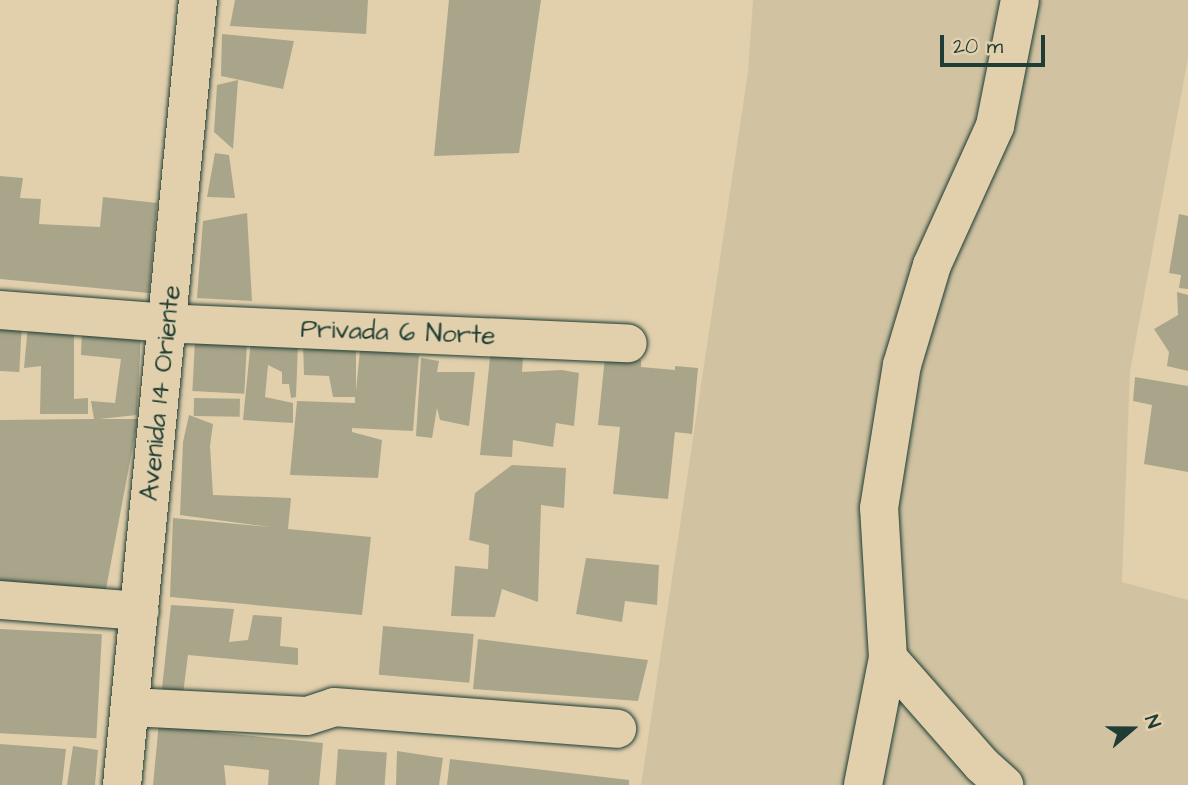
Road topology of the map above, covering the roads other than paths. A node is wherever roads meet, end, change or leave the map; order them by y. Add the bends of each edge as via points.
1 (1020, 0) edge
2 (190, 1) edge
3 (0, 310) edge
4 (168, 322) junction
5 (628, 343) dead end
6 (0, 600) edge
7 (140, 611) junction
8 (888, 658) junction
9 (130, 708) junction
10 (617, 729) dead end
11 (122, 785) edge
12 (863, 785) edge
13 (1004, 785) edge

1 - 8 street via 995,126 932,265 902,365 879,508
2 - 4 street, Avenida 14 Oriente
3 - 4 street, Privada 6 Norte
4 - 5 street, Privada 6 Norte
4 - 7 street, Avenida 14 Oriente
6 - 7 street
7 - 9 street, Avenida 14 Oriente
8 - 12 street
8 - 13 street
9 - 10 street via 307,716 334,708
9 - 11 street, Avenida 14 Oriente

